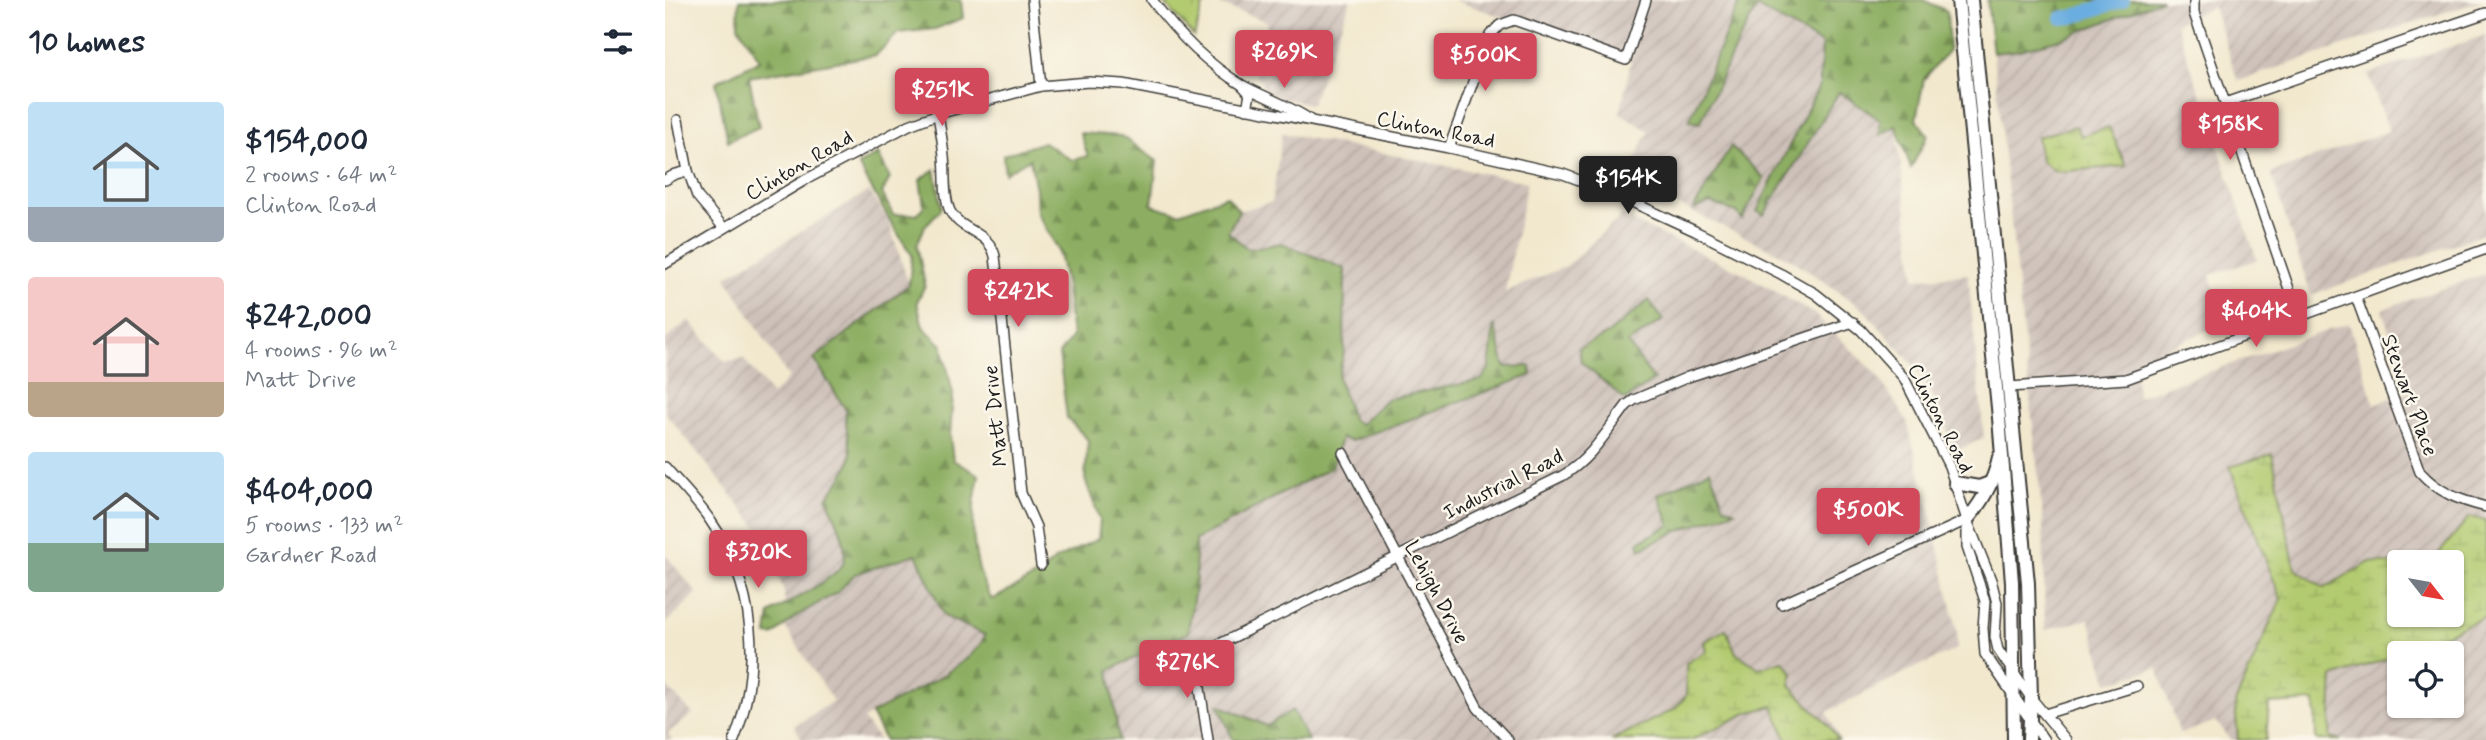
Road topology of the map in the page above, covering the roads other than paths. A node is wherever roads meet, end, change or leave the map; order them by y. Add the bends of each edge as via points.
1 (1032, 0) edge
2 (1152, 0) edge
3 (1646, 0) edge
4 (1958, 0) edge
5 (1971, 0) edge
6 (2194, 0) edge
7 (2486, 13) edge
8 (1243, 85) junction
9 (1041, 86) junction
10 (2225, 103) junction
11 (1247, 109) junction
12 (938, 114) junction
13 (678, 120) dead end
14 (1314, 122) junction
15 (1449, 148) junction
16 (688, 171) junction
17 (665, 180) edge
18 (724, 228) junction
19 (2486, 249) edge
20 (665, 264) edge
21 (2356, 297) junction
22 (2299, 318) junction
23 (1853, 322) junction
24 (2010, 387) junction
25 (1999, 418) junction
26 (1343, 453) dead end
27 (665, 467) edge
28 (1992, 482) junction
29 (1955, 483) junction
30 (2486, 507) edge
31 (1966, 520) junction
32 (1398, 556) junction
33 (1041, 565) dead end
34 (1782, 604) dead end
35 (2014, 673) junction
36 (2137, 686) dead end
37 (2015, 697) junction
38 (2031, 698) junction
39 (2045, 714) junction
40 (2030, 719) junction
41 (734, 740) edge
42 (1208, 740) edge
43 (1508, 740) edge
44 (2014, 740) edge
45 (2029, 740) edge
46 (2044, 740) edge
47 (2066, 740) edge

1 - 9 street
2 - 8 street via 1190,43
3 - 15 street via 1626,60 1514,20 1500,25 1490,35
4 - 25 highway
5 - 24 highway
6 - 10 street via 2194,13
7 - 10 street
8 - 11 street via 1250,94
8 - 14 street
9 - 11 street, Clinton Road via 1105,82
9 - 12 street, Clinton Road
10 - 22 street
11 - 14 street, Clinton Road
12 - 18 street, Clinton Road via 867,146
12 - 33 street, Matt Drive via 950,211 991,244 995,256 1021,493 1036,527
13 - 16 street
14 - 15 street, Clinton Road
15 - 23 street, Clinton Road via 1563,174 1606,190 1781,274
16 - 17 street
16 - 18 street via 697,196
18 - 20 street, Clinton Road
19 - 21 street
21 - 22 street
21 - 30 street, Stewart Place via 2420,472 2440,491
22 - 24 street via 2126,379
23 - 29 street, Clinton Road via 1904,379
23 - 32 street, Industrial Road via 1688,377 1634,400 1574,469
24 - 38 highway via 2028,583
25 - 28 highway via 1999,459
25 - 35 highway
26 - 32 street, Lehigh Drive
27 - 41 street via 711,521 733,564 747,608 750,678
28 - 29 highway via 1979,487
28 - 31 highway
29 - 31 street, Clinton Road
31 - 34 street
31 - 35 street via 1995,592 1998,650
31 - 37 street via 1967,547 1985,601 1985,654
32 - 42 street, Industrial Road via 1195,656
32 - 43 street, Lehigh Drive via 1478,708
35 - 37 highway
35 - 38 street
36 - 39 street
37 - 40 street
37 - 44 highway
38 - 39 street
38 - 40 highway
39 - 47 street
40 - 45 highway
40 - 46 street

